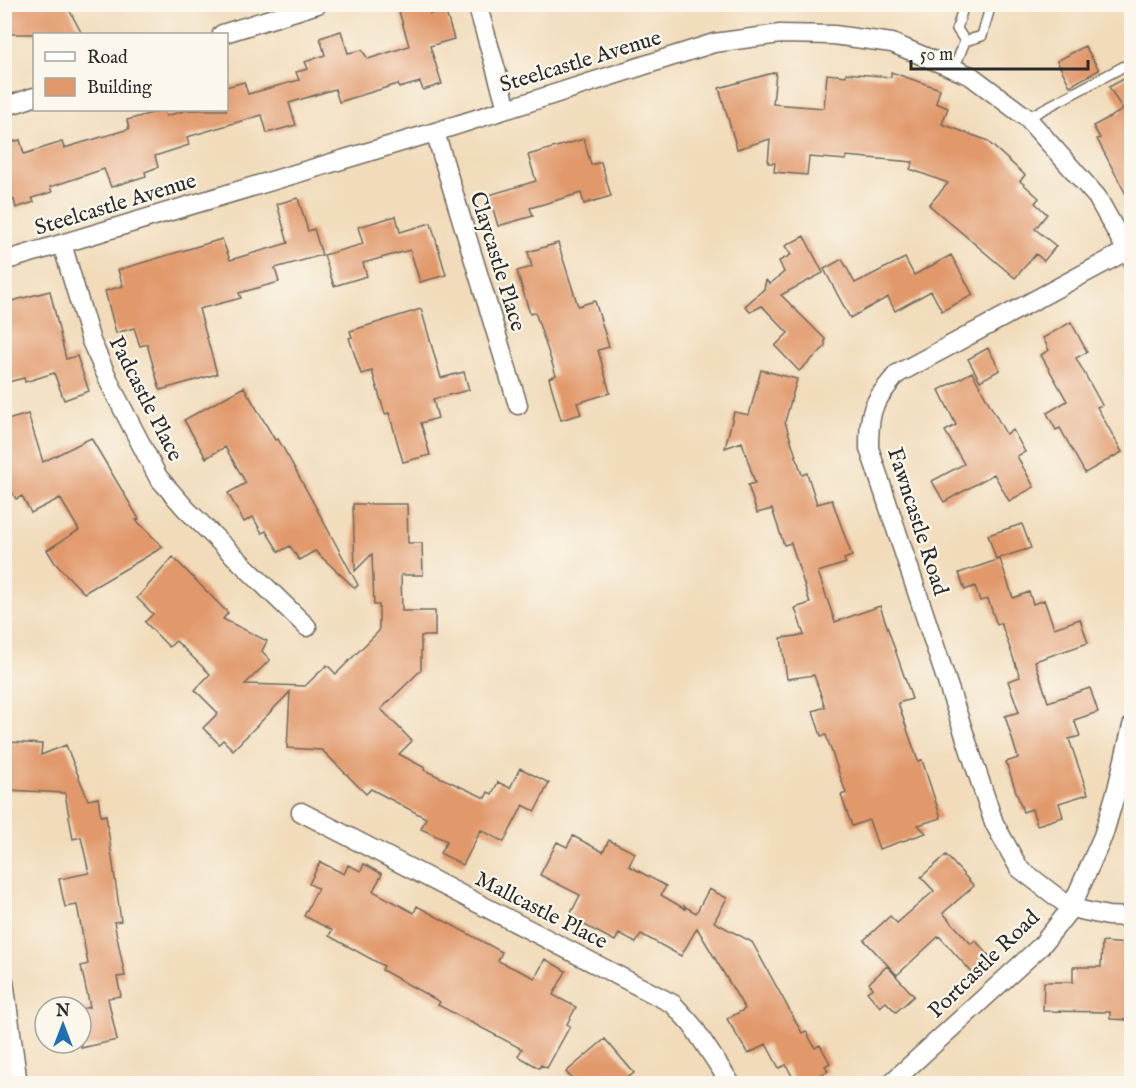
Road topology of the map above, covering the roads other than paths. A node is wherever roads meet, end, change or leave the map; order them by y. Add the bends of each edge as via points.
1 (318, 4) edge
2 (477, 4) edge
3 (964, 4) edge
4 (991, 4) edge
5 (225, 33) edge
6 (965, 41) junction
7 (1131, 62) edge
8 (954, 69) junction
9 (33, 97) edge
10 (4, 107) edge
11 (507, 108) junction
12 (1027, 118) junction
13 (435, 132) junction
14 (62, 244) junction
15 (1129, 255) edge
16 (4, 261) edge
17 (518, 405) dead end
18 (307, 627) dead end
19 (1131, 726) edge
20 (301, 812) dead end
21 (1071, 908) junction
22 (1131, 917) edge
23 (4, 981) edge
24 (18, 1083) edge
25 (731, 1083) edge
26 (890, 1083) edge

1 - 5 street
2 - 11 street
3 - 6 lane via 957,29
4 - 6 lane via 982,36
6 - 8 lane
7 - 12 lane
8 - 11 street, Steelcastle Avenue via 892,43 834,35 780,34 714,43
8 - 12 street, Steelcastle Avenue via 972,76
9 - 10 street
11 - 13 street, Steelcastle Avenue
12 - 15 street, Steelcastle Avenue via 1097,197
13 - 14 street, Steelcastle Avenue
13 - 17 street, Claycastle Place
14 - 16 street, Steelcastle Avenue
14 - 18 street, Padcastle Place via 91,340 159,477 186,509
15 - 21 street, Fawncastle Road via 897,374 874,402 869,425 869,448 994,823 1019,868
19 - 21 street, Portcastle Road via 1103,836
20 - 25 street, Mallcastle Place via 673,1004
21 - 22 street
21 - 26 street, Portcastle Road via 1041,946
23 - 24 street

